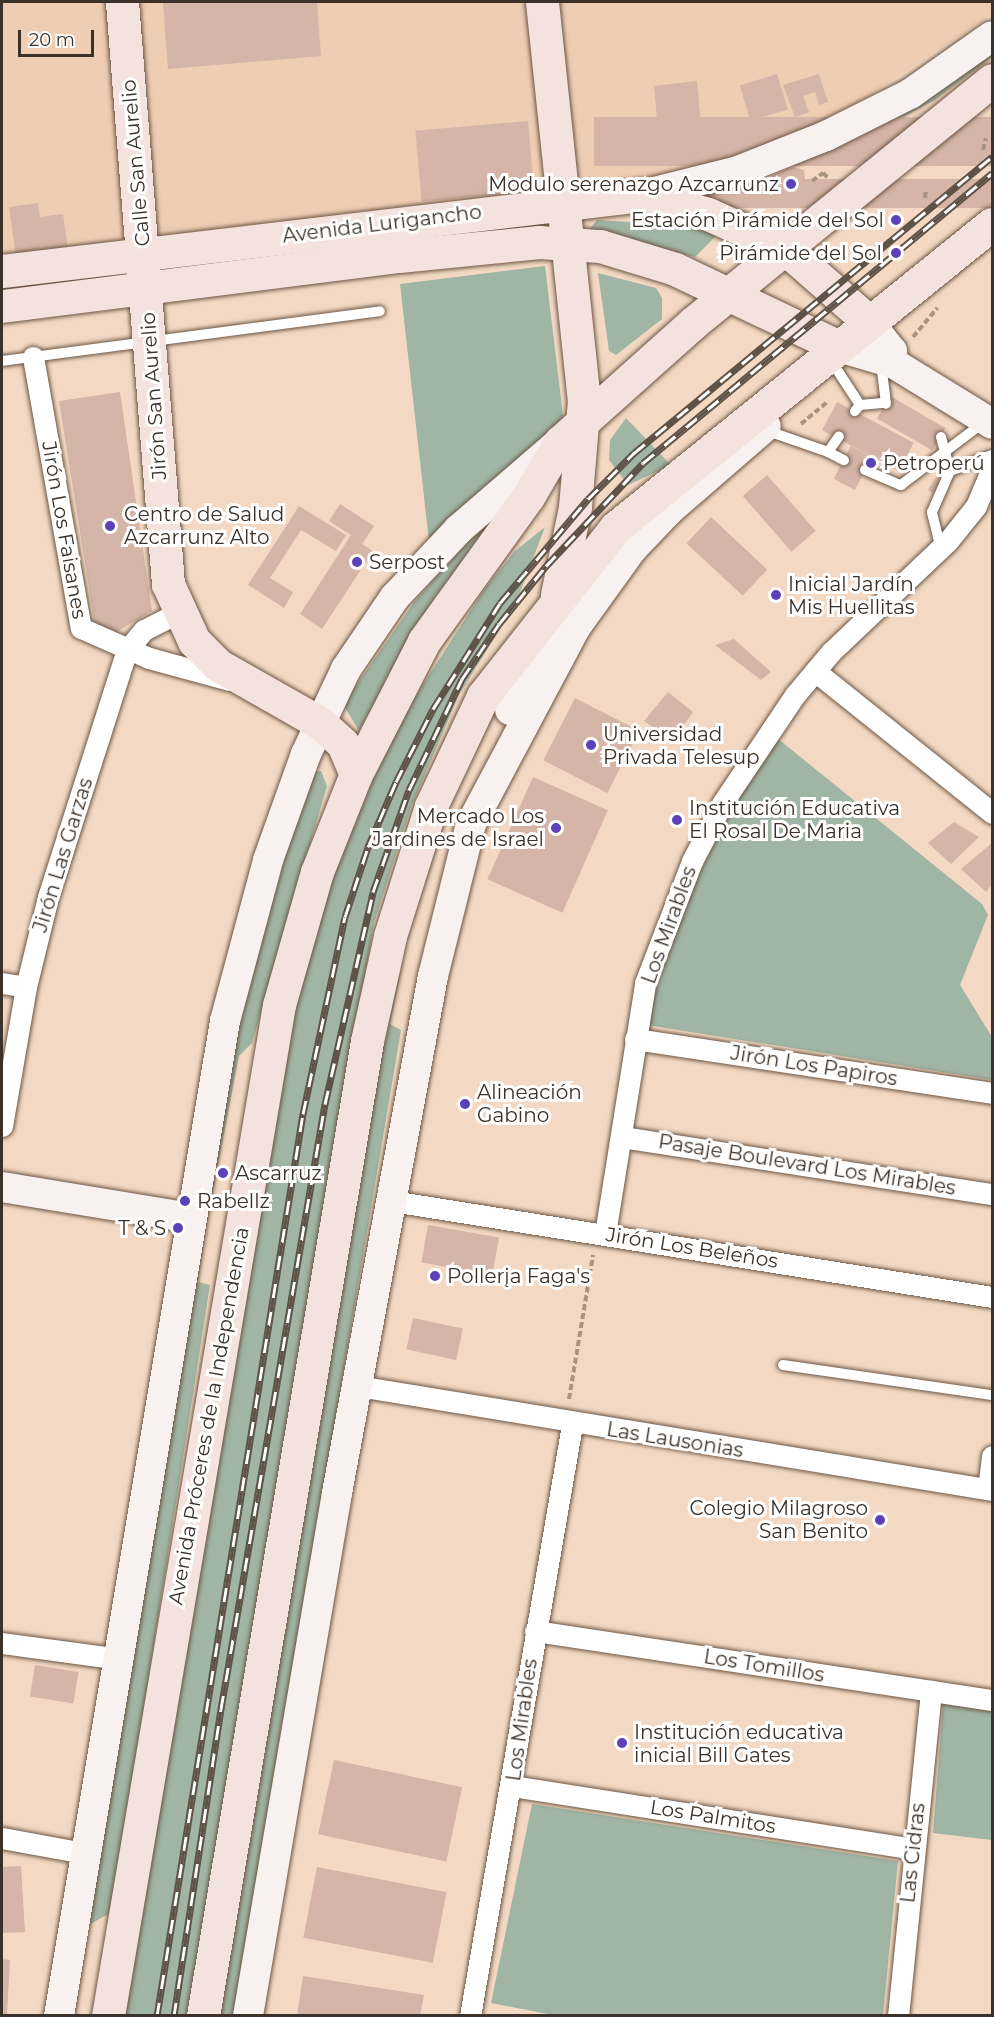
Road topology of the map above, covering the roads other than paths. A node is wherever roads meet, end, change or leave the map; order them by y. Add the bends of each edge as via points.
1 (122, 2) edge
2 (542, 2) edge
3 (993, 36) edge
4 (993, 80) edge
5 (642, 195) junction
6 (566, 202) junction
7 (993, 224) edge
8 (570, 244) junction
9 (786, 249) junction
10 (143, 252) junction
11 (2, 272) edge
12 (147, 288) junction
13 (733, 293) junction
14 (2, 306) edge
15 (380, 311) dead end
16 (869, 322) junction
17 (150, 341) junction
18 (834, 351) junction
19 (33, 357) junction
20 (2, 361) edge
21 (887, 362) junction
22 (584, 420) junction
23 (989, 422) edge
24 (762, 429) junction
25 (839, 436) dead end
26 (941, 436) dead end
27 (560, 442) junction
28 (828, 452) junction
29 (945, 452) junction
30 (993, 454) edge
31 (844, 460) dead end
32 (993, 468) edge
33 (865, 470) dead end
34 (950, 471) junction
35 (941, 549) junction
36 (556, 602) junction
37 (178, 613) junction
38 (127, 650) junction
39 (815, 671) junction
40 (256, 687) junction
41 (320, 723) junction
42 (356, 774) junction
43 (993, 813) edge
44 (471, 824) junction
45 (2, 983) edge
46 (26, 987) junction
47 (635, 1039) junction
48 (993, 1093) edge
49 (2, 1126) edge
50 (622, 1137) junction
51 (2, 1187) edge
52 (993, 1194) edge
53 (392, 1201) junction
54 (191, 1218) junction
55 (601, 1233) junction
56 (993, 1297) edge
57 (783, 1365) dead end
58 (358, 1386) junction
59 (993, 1395) edge
60 (569, 1424) junction
61 (993, 1456) edge
62 (990, 1489) edge
63 (535, 1631) junction
64 (2, 1643) edge
65 (121, 1659) junction
66 (931, 1691) junction
67 (993, 1700) edge
68 (512, 1786) junction
69 (2, 1839) edge
70 (913, 1849) junction
71 (89, 1854) junction
72 (59, 2016) edge
73 (108, 2016) edge
74 (203, 2016) edge
75 (248, 2016) edge
76 (470, 2016) edge
77 (898, 2016) edge

1 - 10 main road, Calle San Aurelio
2 - 6 main road
3 - 5 main road via 917,89 836,131 738,171
4 - 9 main road, Avenida Próceres de la Independencia
5 - 6 main road, Avenida Lurigancho
5 - 9 main road, Avenida Lurigancho via 708,214
6 - 8 main road
6 - 10 main road, Avenida Lurigancho
7 - 16 main road
8 - 12 main road, Avenida Lurigancho via 539,242 399,256
8 - 13 main road, Avenida Lurigancho via 645,259
8 - 22 main road
9 - 13 main road, Avenida Próceres de la Independencia
9 - 16 main road, Avenida Lurigancho
10 - 11 main road, Avenida Lurigancho
10 - 12 main road, Calle San Aurelio
12 - 14 main road, Avenida Lurigancho
12 - 17 main road, Jirón San Aurelio
13 - 18 main road, Avenida Lurigancho
13 - 22 main road, Avenida Próceres de la Independencia
15 - 17 lane
16 - 18 main road
16 - 21 main road via 892,351
17 - 19 lane
17 - 37 main road, Jirón San Aurelio via 164,558
18 - 21 main road
18 - 21 lane via 858,408 884,404
18 - 24 main road via 807,393
18 - 36 main road via 647,498 615,528
19 - 20 lane
19 - 38 street, Jirón Los Faisanes via 79,624 96,638
21 - 23 main road
22 - 27 main road, Avenida Próceres de la Independencia
22 - 36 main road via 575,507
23 - 29 lane
24 - 28 lane
24 - 44 main road via 669,510 626,557 575,628
25 - 28 lane
26 - 29 lane
27 - 41 main road via 459,529 395,597 346,669
27 - 42 main road, Avenida Próceres de la Independencia via 514,517 424,641
28 - 31 lane
29 - 33 lane via 901,485
29 - 34 lane
30 - 34 lane
32 - 35 street, Los Mirables via 976,506
34 - 35 lane via 932,512
35 - 39 street, Los Mirables
36 - 44 main road via 492,752
36 - 74 main road via 470,719 431,806 390,936 339,1200
37 - 38 street, Jirón Las Garzas via 144,630
37 - 40 main road, Jirón San Aurelio via 194,642
38 - 40 street, Jirón Los Faisanes
38 - 46 street, Jirón Las Garzas via 48,897
39 - 43 street
39 - 47 street, Los Mirables via 754,751 692,861 645,983
40 - 41 main road, Jirón San Aurelio
41 - 42 main road, Jirón San Aurelio via 343,744
41 - 54 main road via 282,816 244,942 225,1021
42 - 73 main road, Avenida Próceres de la Independencia via 317,872 279,1005
44 - 53 main road via 433,976
45 - 46 street
46 - 49 street, Jirón Las Garzas
47 - 48 street, Jirón Los Papiros
47 - 50 street, Los Mirables
50 - 52 street, Pasaje Boulevard Los Mirables
50 - 55 street, Los Mirables
51 - 54 main road
53 - 55 street, Jirón Los Beleños
53 - 58 main road
54 - 65 main road
55 - 56 street, Jirón Los Beleños
57 - 59 lane
58 - 60 street, Las Lausonias
58 - 75 main road
60 - 62 street, Las Lausonias
60 - 63 street, Los Mirables
61 - 62 street
63 - 66 street, Los Tomillos
63 - 68 street, Los Mirables
64 - 65 street
65 - 71 main road
66 - 67 street, Los Tomillos
66 - 70 street, Las Cidras
68 - 70 street, Los Palmitos
68 - 76 street, Los Mirables
69 - 71 street
70 - 77 street, Las Cidras
71 - 72 main road

